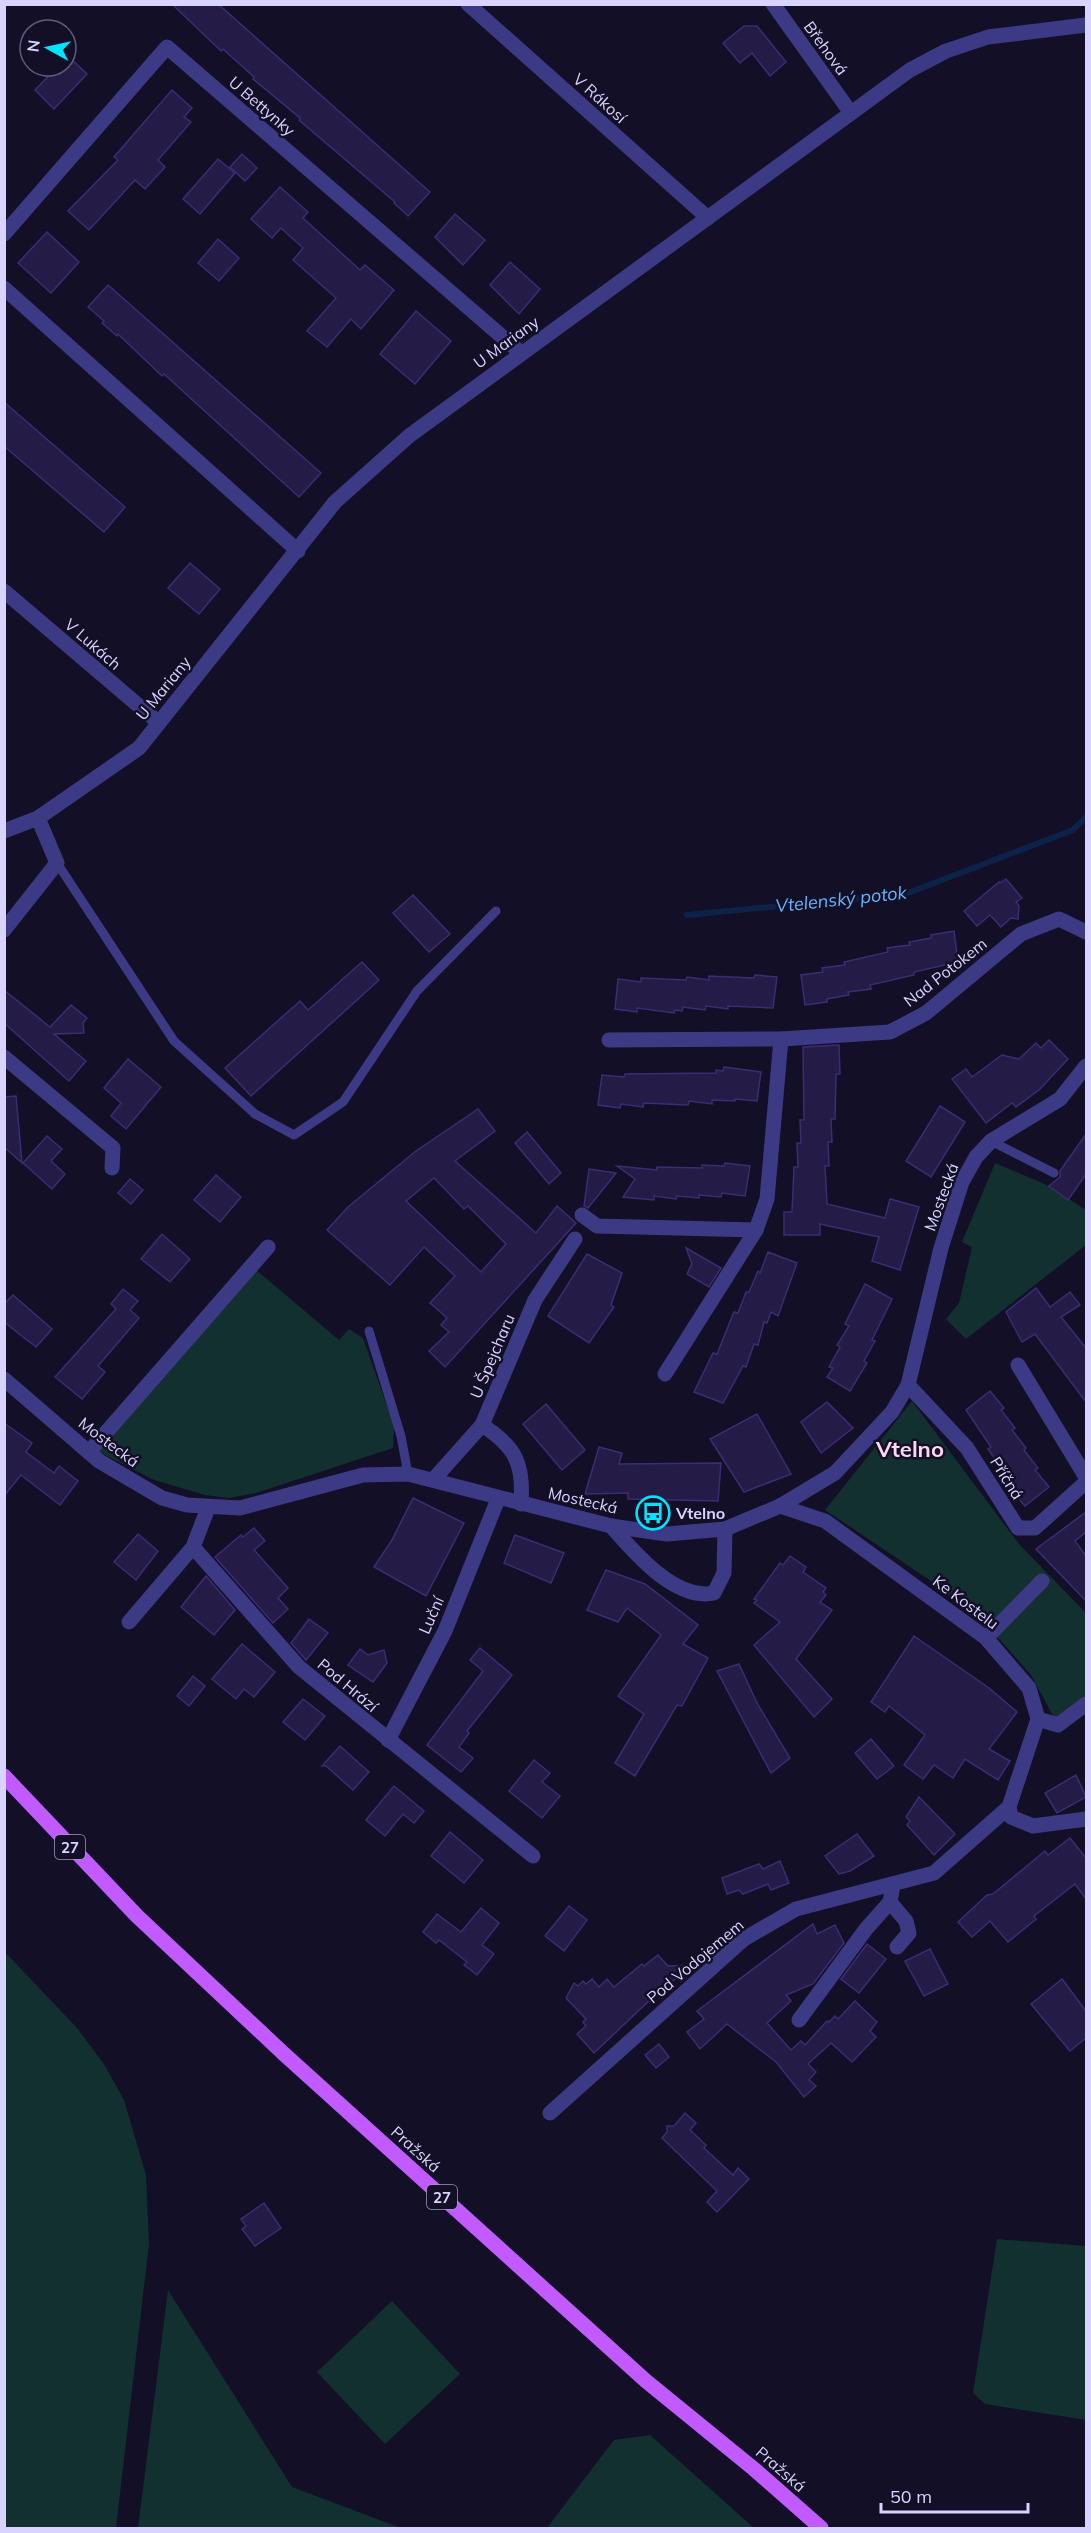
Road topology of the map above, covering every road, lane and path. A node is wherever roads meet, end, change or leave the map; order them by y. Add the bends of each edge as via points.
1 (468, 4) edge
2 (773, 4) edge
3 (1086, 25) edge
4 (851, 113) junction
5 (708, 218) junction
6 (4, 234) edge
7 (4, 288) edge
8 (521, 353) junction
9 (298, 551) junction
10 (4, 591) edge
11 (159, 723) junction
12 (38, 819) junction
13 (4, 831) edge
14 (57, 863) junction
15 (496, 911) dead end
16 (4, 930) edge
17 (1086, 932) edge
18 (781, 1039) junction
19 (609, 1040) dead end
20 (4, 1057) edge
21 (1086, 1066) edge
22 (1074, 1084) junction
23 (1086, 1094) edge
24 (991, 1141) junction
25 (112, 1168) dead end
26 (1054, 1173) dead end
27 (582, 1215) dead end
28 (756, 1230) junction
29 (575, 1239) dead end
30 (268, 1247) dead end
31 (369, 1331) dead end
32 (1018, 1365) dead end
33 (665, 1374) dead end
34 (4, 1379) edge
35 (908, 1385) junction
36 (482, 1425) junction
37 (89, 1452) junction
38 (408, 1474) junction
39 (1086, 1477) edge
40 (433, 1480) junction
41 (1086, 1482) edge
42 (498, 1499) junction
43 (521, 1504) junction
44 (780, 1506) junction
45 (208, 1508) junction
46 (611, 1526) junction
47 (725, 1529) junction
48 (193, 1547) junction
49 (1042, 1581) dead end
50 (129, 1622) dead end
51 (986, 1638) junction
52 (1086, 1704) edge
53 (1038, 1719) junction
54 (388, 1740) junction
55 (4, 1776) edge
56 (1009, 1807) junction
57 (1086, 1819) edge
58 (533, 1856) dead end
59 (893, 1885) junction
60 (890, 1902) junction
61 (897, 1947) dead end
62 (799, 2020) dead end
63 (550, 2114) dead end
64 (821, 2529) edge

1 - 5 street, V Rákosí
2 - 4 street, Břehová
3 - 4 street, U Mariany via 988,37 946,51 910,70
4 - 5 street, U Mariany
5 - 8 street, U Mariany
6 - 8 street, U Bettynky via 167,47
7 - 9 street
8 - 9 street, U Mariany via 409,436 335,502
9 - 11 street, U Mariany
10 - 11 street, V Lukách
11 - 12 street, U Mariany via 139,748
12 - 13 street, U Mariany
12 - 14 street
14 - 15 lane via 174,1041 255,1114 294,1135 343,1102 417,991
14 - 16 street
17 - 18 street, Nad Potokem via 1059,919 1021,934 926,1013 890,1032
18 - 19 street, Nad Potokem
18 - 28 street via 767,1199
20 - 25 street via 113,1148
21 - 22 street, Mostecká
22 - 23 street
22 - 24 street, Mostecká via 1060,1099
24 - 26 lane
24 - 35 street, Mostecká via 976,1157 962,1182 941,1248
27 - 28 street via 597,1226
28 - 33 street
29 - 36 street, U Špejcharu via 535,1300
30 - 37 street
31 - 38 lane via 401,1436
32 - 39 street
34 - 37 street, Mostecká
35 - 41 street, Příčná via 967,1448 1018,1528 1035,1528
35 - 44 street, Mostecká via 892,1412 835,1473
36 - 40 street, U Špejcharu
36 - 43 street via 511,1449 522,1477
37 - 45 street, Mostecká via 162,1498
38 - 40 street, Mostecká
38 - 45 street, Mostecká via 363,1475 267,1503
40 - 42 street, Mostecká
42 - 43 street, Mostecká
42 - 54 street, Luční via 445,1631
43 - 46 street, Mostecká
44 - 47 street, Mostecká
44 - 51 street, Ke Kostelu via 825,1521
45 - 48 street
46 - 47 street, Mostecká via 667,1534
46 - 47 street via 640,1558 685,1591 705,1595 714,1593 724,1573
48 - 50 street
48 - 54 street, Pod Hrází via 299,1667
49 - 51 street
51 - 53 street, Ke Kostelu via 1029,1688
52 - 53 street via 1058,1725
53 - 56 street
54 - 58 street, Pod Hrází
55 - 64 main road, Pražská / 27 via 137,1916 284,2054 646,2381
56 - 57 street via 1011,1818 1033,1826
56 - 59 street, Pod Vodojemem via 934,1873
59 - 60 street
59 - 63 street, Pod Vodojemem via 796,1909 744,1939
60 - 61 street via 906,1921 909,1933
60 - 62 street

